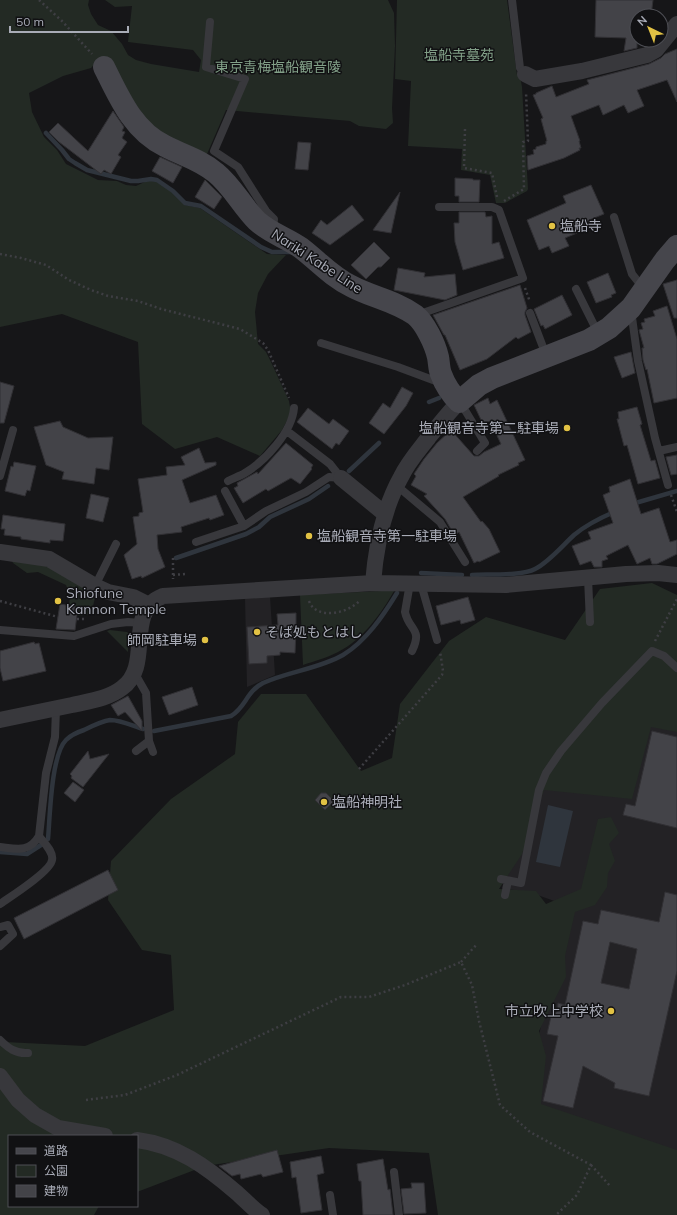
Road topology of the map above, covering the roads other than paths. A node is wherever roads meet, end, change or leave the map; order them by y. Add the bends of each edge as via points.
1 (512, 0) edge
2 (210, 22) dead end
3 (677, 24) edge
4 (104, 66) road end
5 (525, 74) joint
6 (439, 207) dead end
7 (614, 217) dead end
8 (273, 232) junction
9 (677, 246) edge
10 (576, 289) dead end
11 (644, 289) junction
12 (631, 308) junction
13 (530, 313) road end
14 (415, 315) junction
15 (599, 335) junction
16 (320, 343) dead end
17 (546, 356) junction
18 (445, 384) junction
19 (459, 402) junction
20 (294, 408) road end
21 (13, 430) dead end
22 (287, 431) junction
23 (4, 444) edge
24 (677, 447) edge
25 (477, 451) dead end
26 (659, 451) junction
27 (0, 476) edge
28 (341, 478) junction
29 (228, 481) dead end
30 (396, 485) junction
31 (668, 485) dead end
32 (225, 491) dead end
33 (385, 514) junction
34 (244, 526) junction
35 (196, 542) dead end
36 (116, 544) dead end
37 (0, 552) edge
38 (465, 562) dead end
39 (677, 575) edge
40 (588, 578) junction
41 (373, 583) junction
42 (416, 583) junction
43 (95, 586) junction
44 (149, 605) junction
45 (590, 622) dead end
46 (141, 623) junction
47 (0, 630) edge
48 (437, 640) road end
49 (412, 651) dead end
50 (677, 668) edge
51 (134, 672) junction
52 (56, 708) junction
53 (0, 720) edge
54 (149, 741) junction
55 (136, 751) dead end
56 (153, 752) dead end
57 (39, 836) junction
58 (0, 847) edge
59 (505, 895) dead end
60 (0, 904) edge
61 (0, 927) edge
62 (0, 946) edge
63 (0, 1040) edge
64 (28, 1053) dead end
65 (0, 1076) edge
66 (99, 1135) edge
67 (138, 1140) edge
68 (394, 1172) dead end
69 (330, 1195) dead end
70 (262, 1215) edge
71 (333, 1215) edge
72 (399, 1215) edge

1 - 5 lane via 520,68
2 - 8 lane via 206,67 245,79 214,151 238,167 274,219
3 - 5 street via 656,50 647,55 582,71 535,79
4 - 8 main road, Nariki Kabe Line via 134,121 146,134 217,173 250,213
6 - 14 lane via 499,207 523,278
7 - 11 lane via 632,274
8 - 14 main road, Nariki Kabe Line via 300,248 351,287
9 - 11 main road
10 - 15 lane
11 - 12 main road
12 - 15 main road
12 - 26 lane via 638,361
13 - 17 lane
14 - 18 main road, Nariki Kabe Line via 432,341
15 - 17 main road
16 - 18 lane
17 - 19 main road via 492,378
18 - 19 main road, Nariki Kabe Line
19 - 25 lane via 485,443
19 - 30 street via 414,455
20 - 22 lane
21 - 23 lane
22 - 28 lane via 330,464
22 - 29 lane via 264,458 245,473
23 - 27 lane
24 - 26 lane
26 - 31 lane
28 - 33 street
28 - 34 lane via 329,476 306,492 266,511
30 - 33 street
30 - 38 lane via 440,522
32 - 34 lane
33 - 41 street via 377,544
34 - 35 lane
36 - 43 lane
37 - 43 street via 49,560
39 - 40 street via 658,573
40 - 42 street via 506,585
40 - 45 lane
41 - 42 street
41 - 44 street via 163,596
42 - 48 lane
42 - 49 lane via 405,612 416,636
43 - 44 street
44 - 46 street
46 - 47 lane via 111,624 74,636
46 - 51 street
50 - 59 lane via 664,656 652,651 602,703 561,752 546,773 539,790 521,883 505,880
51 - 52 street via 123,688 114,693
51 - 54 lane via 146,693
52 - 53 street
52 - 57 lane via 55,737 46,773
54 - 55 lane
54 - 56 lane
57 - 58 lane via 28,848
57 - 60 lane via 52,854 51,865
61 - 62 lane via 8,925 13,934
63 - 64 lane via 14,1052
65 - 66 street via 18,1100 35,1116 58,1128
67 - 70 street via 153,1142 193,1159
68 - 72 lane
69 - 71 lane

